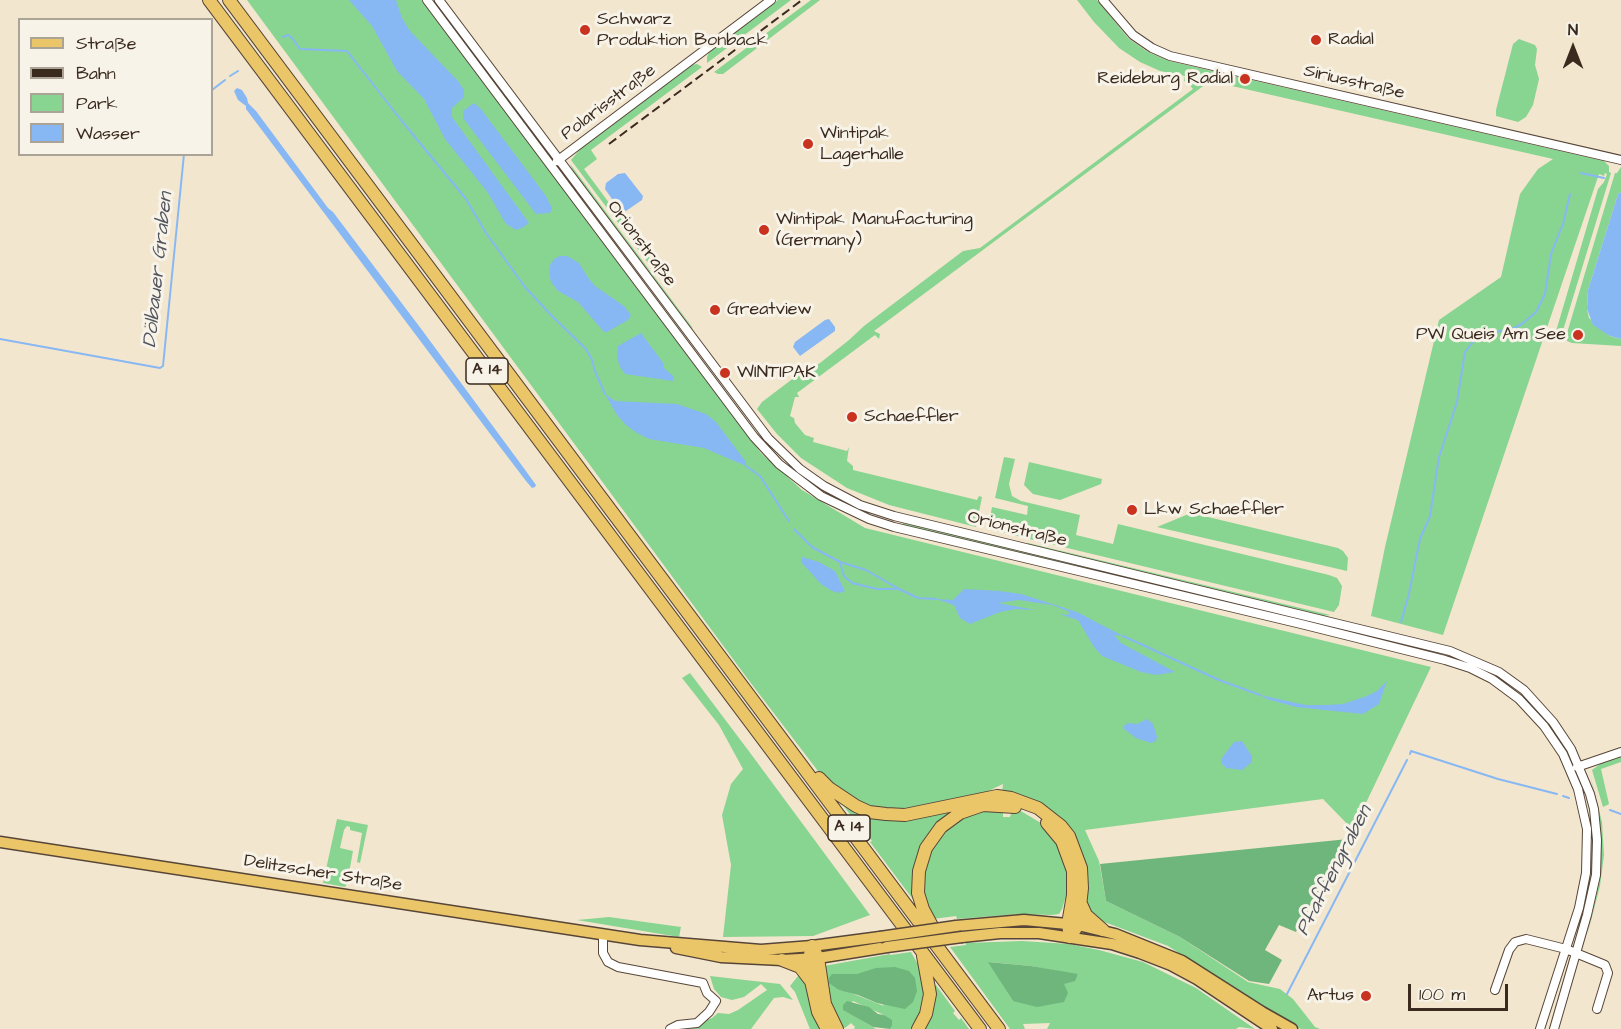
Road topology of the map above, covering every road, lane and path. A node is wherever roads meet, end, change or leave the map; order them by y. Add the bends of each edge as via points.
1 (209, 0) edge
2 (229, 0) edge
3 (427, 0) edge
4 (439, 0) edge
5 (771, 0) edge
6 (1103, 0) edge
7 (559, 159) junction
8 (1619, 160) edge
9 (551, 165) junction
10 (782, 739) junction
11 (1621, 752) edge
12 (1580, 766) junction
13 (1571, 770) junction
14 (0, 842) edge
15 (1081, 903) junction
16 (1073, 925) junction
17 (1103, 930) junction
18 (603, 934) junction
19 (1070, 937) junction
20 (640, 940) junction
21 (812, 946) junction
22 (1566, 949) junction
23 (922, 951) junction
24 (1576, 953) junction
25 (813, 958) junction
26 (782, 960) junction
27 (957, 973) junction
28 (811, 981) junction
29 (1495, 990) dead end
30 (1597, 1009) dead end
31 (670, 1029) edge
32 (827, 1029) edge
33 (837, 1029) edge
34 (918, 1029) edge
35 (980, 1029) edge
36 (999, 1029) edge
37 (1272, 1029) edge
38 (1292, 1029) edge
39 (1540, 1029) edge
40 (1554, 1029) edge

1 - 23 highway, A 14
2 - 10 highway, A 14
3 - 9 street, Orionstraße
4 - 7 street, Orionstraße
5 - 7 street, Polarisstraße
6 - 8 street, Siriusstraße via 1132,35 1170,56
7 - 9 street, Polarisstraße
7 - 12 street, Orionstraße via 768,438 824,486 860,505 894,516 1450,651 1511,680 1537,703 1563,735
9 - 13 street, Orionstraße via 754,437 779,464 821,496 894,527 1324,629 1470,669 1505,688 1536,716
10 - 15 highway via 829,788 869,812 906,815 997,796 1038,808 1061,826 1076,850 1081,868
10 - 27 highway, A 14
11 - 12 street
12 - 13 street
12 - 24 street, Orionstraße via 1594,809 1598,858
13 - 22 street, Orionstraße via 1583,808 1587,850 1579,908
14 - 18 main road, Delitzscher Straße
15 - 16 highway
15 - 17 highway via 1086,915
16 - 17 main road
16 - 19 highway
16 - 21 main road, bridge via 1024,920
16 - 27 highway via 1073,871 1062,841 1049,825 1030,812 1011,806 983,805 960,813 941,827 926,848 918,885 923,909
17 - 38 main road via 1182,961
18 - 20 main road, Delitzscher Straße
18 - 31 street via 603,953 608,962 703,983 716,1001 697,1023 678,1024
19 - 25 main road, bridge via 1018,933 962,937
19 - 37 main road via 1112,944 1171,965
20 - 21 main road via 751,950
20 - 26 main road via 721,957
21 - 25 highway
22 - 24 street
22 - 29 street via 1526,939 1515,942
22 - 39 street, Orionstraße
23 - 34 highway via 930,994
23 - 35 highway, A 14
24 - 30 street via 1602,962 1607,968
24 - 40 street, Orionstraße
25 - 26 main road
25 - 28 highway
25 - 33 highway via 825,1005
26 - 28 highway via 800,967
27 - 36 highway, A 14
28 - 32 highway via 818,1012

